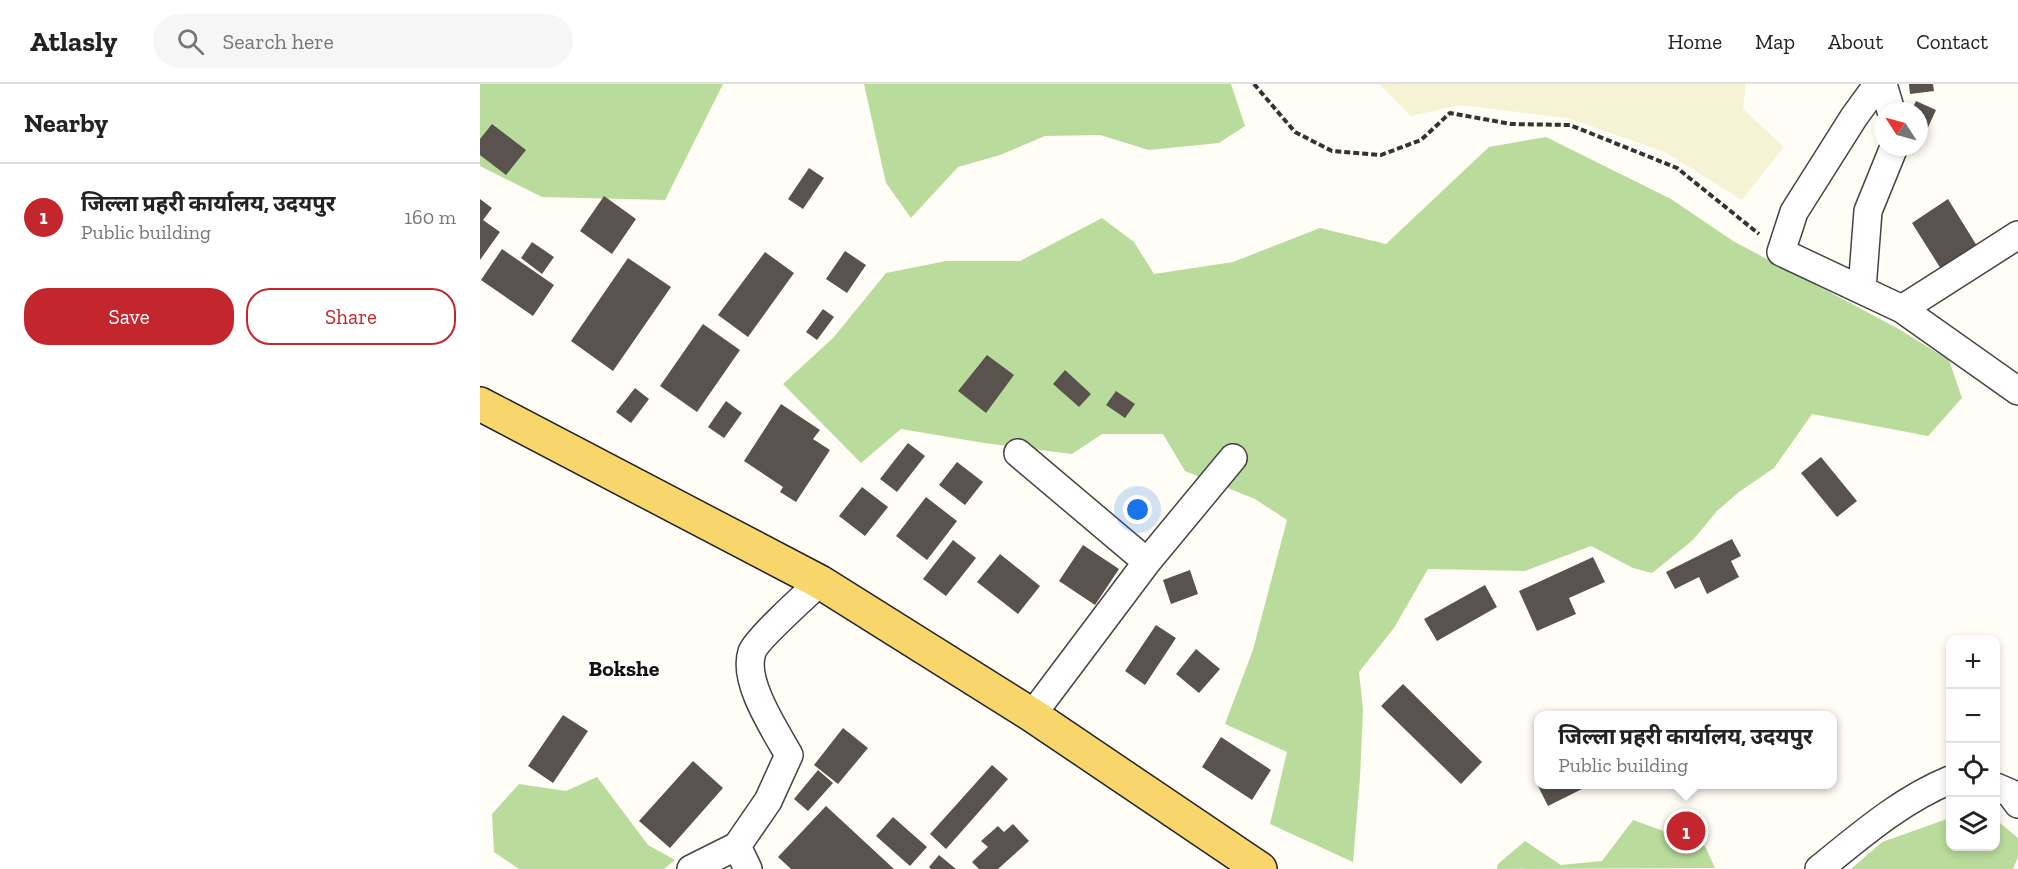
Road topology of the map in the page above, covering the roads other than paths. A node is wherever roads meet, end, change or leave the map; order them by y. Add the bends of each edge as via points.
1 (1878, 84) edge
2 (1883, 84) edge
3 (1888, 102) edge
4 (1890, 156) edge
5 (2018, 235) edge
6 (1862, 289) junction
7 (1902, 309) junction
8 (2018, 391) edge
9 (480, 404) edge
10 (1018, 453) dead end
11 (1233, 458) dead end
12 (1147, 562) junction
13 (820, 582) junction
14 (1032, 715) junction
15 (1946, 782) edge
16 (2000, 789) edge
17 (2018, 804) edge
18 (742, 858) edge
19 (691, 869) edge
20 (1260, 869) edge
21 (1820, 869) edge

1 - 6 street via 1794,212 1781,252
2 - 3 street
4 - 6 street via 1868,211
5 - 7 street
6 - 7 street
7 - 8 street
9 - 13 main road
10 - 12 street
11 - 12 street
12 - 14 street
13 - 14 main road
13 - 18 street via 752,651 750,669 761,705 789,755
14 - 20 main road
15 - 21 street via 1875,824
16 - 17 street via 2010,793
18 - 19 street

